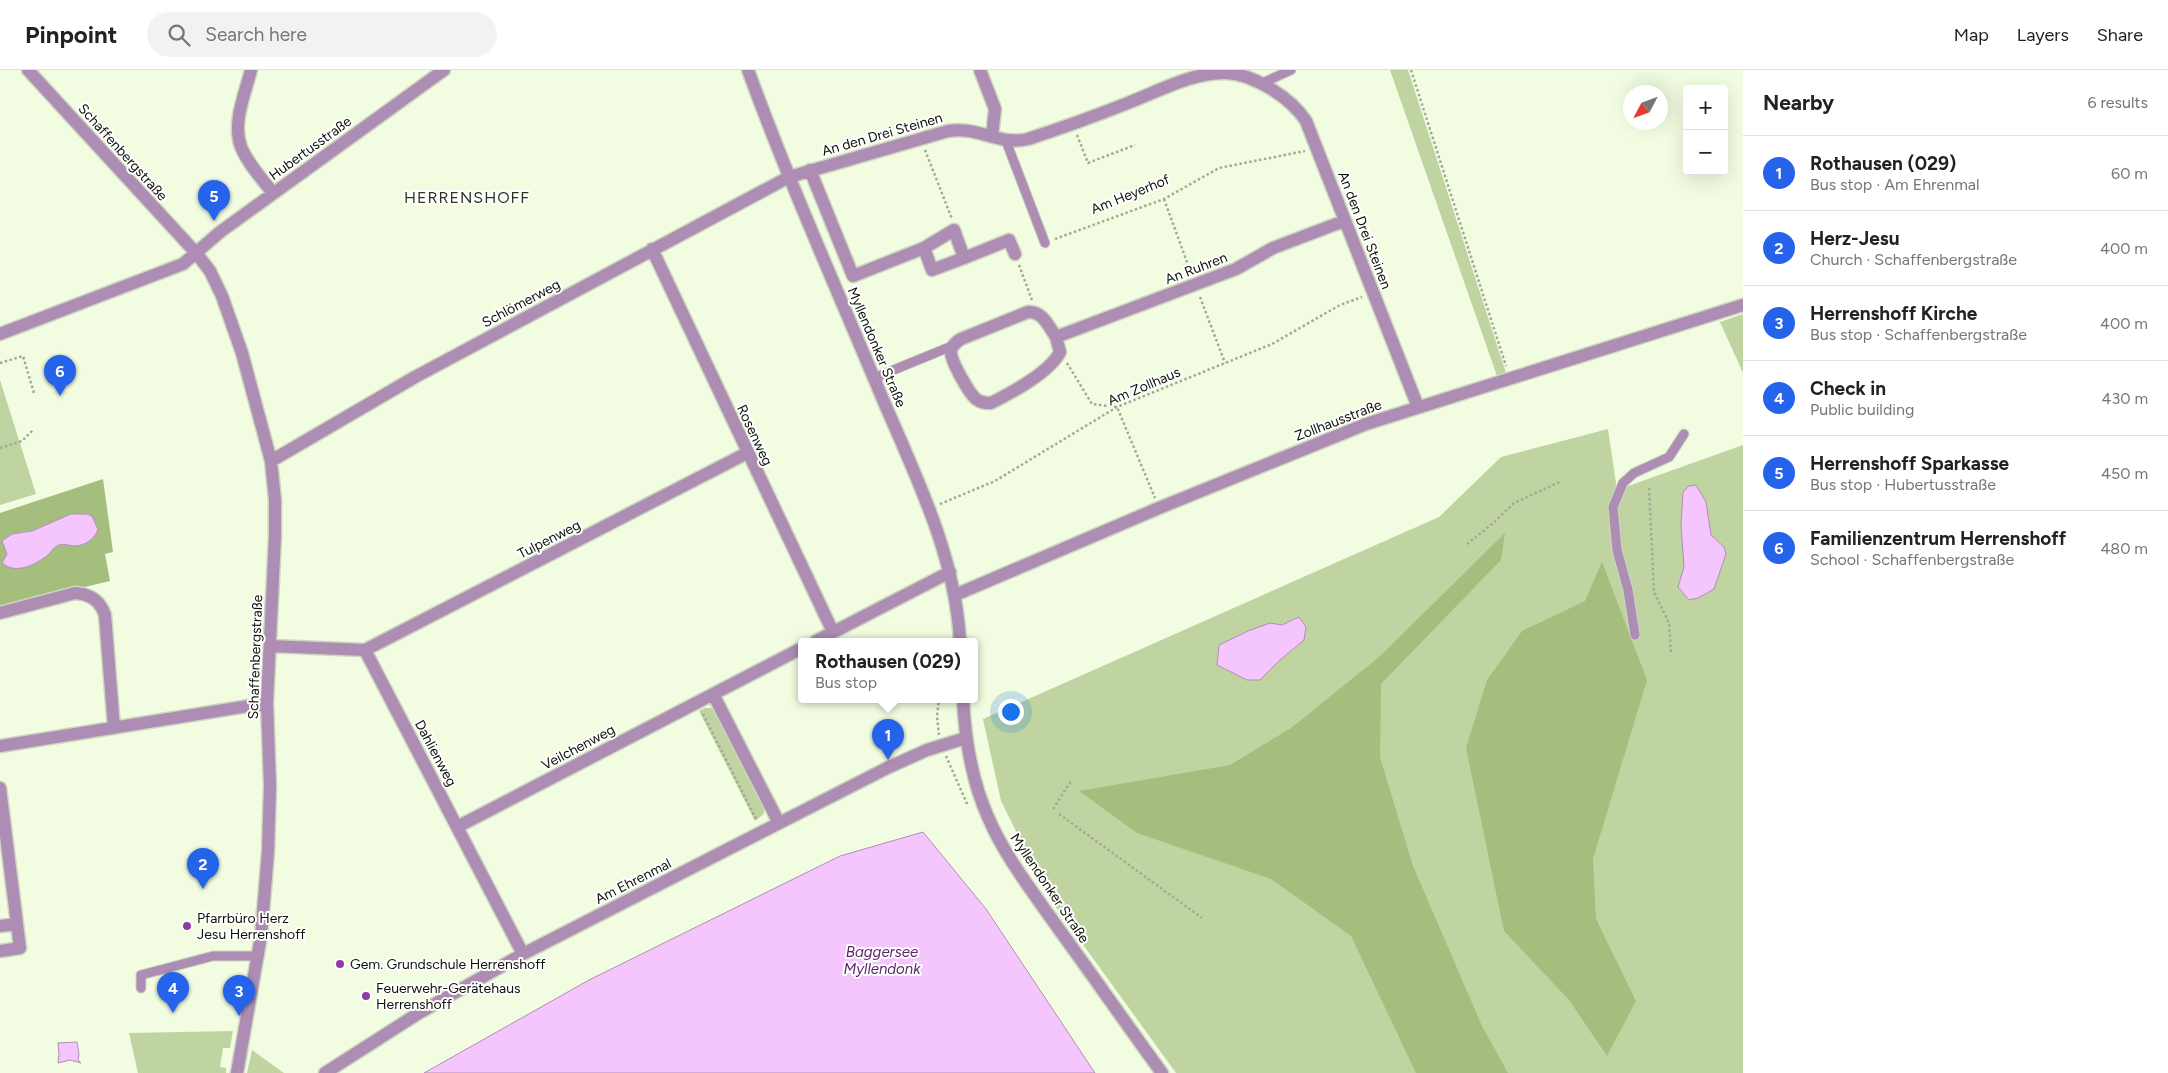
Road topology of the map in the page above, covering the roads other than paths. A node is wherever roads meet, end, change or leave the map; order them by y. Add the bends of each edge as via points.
1 (28, 70) edge
2 (252, 70) edge
3 (444, 70) edge
4 (748, 70) edge
5 (980, 70) edge
6 (1291, 70) edge
7 (1260, 84) junction
8 (992, 136) junction
9 (1006, 141) junction
10 (810, 170) junction
11 (789, 176) junction
12 (273, 193) junction
13 (1344, 221) junction
14 (1044, 243) road end
15 (924, 248) junction
16 (652, 249) junction
17 (197, 254) junction
18 (1014, 254) road end
19 (964, 258) junction
20 (1743, 305) edge
21 (0, 334) edge
22 (1056, 337) junction
23 (952, 346) junction
24 (874, 378) junction
25 (1418, 407) junction
26 (1684, 434) dead end
27 (747, 453) junction
28 (271, 461) junction
29 (950, 572) junction
30 (955, 595) junction
31 (0, 613) edge
32 (833, 632) junction
33 (1635, 635) dead end
34 (822, 638) edge
35 (960, 638) edge
36 (270, 646) junction
37 (365, 650) junction
38 (798, 650) edge
39 (713, 694) junction
40 (267, 703) junction
41 (963, 703) edge
42 (114, 728) junction
43 (966, 738) junction
44 (0, 746) edge
45 (0, 788) edge
46 (779, 823) junction
47 (457, 827) junction
48 (16, 924) junction
49 (0, 926) edge
50 (0, 951) edge
51 (523, 954) junction
52 (259, 956) junction
53 (141, 988) dead end
54 (237, 1073) edge
55 (325, 1073) edge
56 (1162, 1073) edge

1 - 17 street, Schaffenbergstraße
2 - 12 street via 238,132 246,156
3 - 12 street, Hubertusstraße
4 - 11 street, Myllendonker Straße
5 - 8 street via 995,109
6 - 7 lane
7 - 9 street, An den Drei Steinen via 1232,74 1205,76 1028,140
7 - 13 street, An den Drei Steinen via 1280,95 1306,121
8 - 9 street, An den Drei Steinen
8 - 10 street, An den Drei Steinen via 958,129
9 - 14 lane
10 - 11 street, An den Drei Steinen
10 - 15 street, An den Drei Steinen via 853,276
11 - 16 street, Schlömerweg
11 - 24 street, Myllendonker Straße
12 - 17 street, Hubertusstraße via 220,232
13 - 22 street, An Ruhren via 1270,249 1236,269
13 - 25 street, An den Drei Steinen
15 - 19 street via 932,270
15 - 19 street via 954,230
16 - 27 street, Rosenweg
16 - 28 street, Schlömerweg via 415,377
17 - 21 street via 183,264
17 - 28 street, Schaffenbergstraße via 210,271 229,314
18 - 19 street via 1009,240
20 - 25 street, Zollhausstraße
22 - 23 street via 1037,312 1025,312 960,339
22 - 23 street via 1060,352 1053,363 988,403 977,400 972,393 953,362
23 - 24 lane
24 - 29 street, Myllendonker Straße via 929,508
25 - 30 street, Zollhausstraße via 1317,443
26 - 33 lane via 1669,457 1634,473 1623,483 1613,507 1617,550
27 - 32 street, Rosenweg
27 - 37 street, Tulpenweg
28 - 36 street, Schaffenbergstraße via 275,536
29 - 30 street, Myllendonker Straße
29 - 32 street
30 - 35 street, Myllendonker Straße
31 - 42 street via 75,593 87,594 99,602 105,615
32 - 34 street
36 - 37 street
36 - 40 street, Schaffenbergstraße
37 - 47 street, Dahlienweg
38 - 39 street, Veilchenweg
39 - 46 street
39 - 47 street, Veilchenweg
40 - 42 street
40 - 52 street, Schaffenbergstraße via 269,836
41 - 43 street, Myllendonker Straße
42 - 44 street
43 - 46 street, Am Ehrenmal via 912,756
43 - 56 street, Myllendonker Straße via 979,792 999,840
45 - 48 street
46 - 51 street, Am Ehrenmal
47 - 51 street, Dahlienweg
48 - 49 street
48 - 50 street via 20,948
51 - 55 street, Am Ehrenmal via 426,1009
52 - 53 lane via 212,956 141,975
52 - 54 street, Schaffenbergstraße

